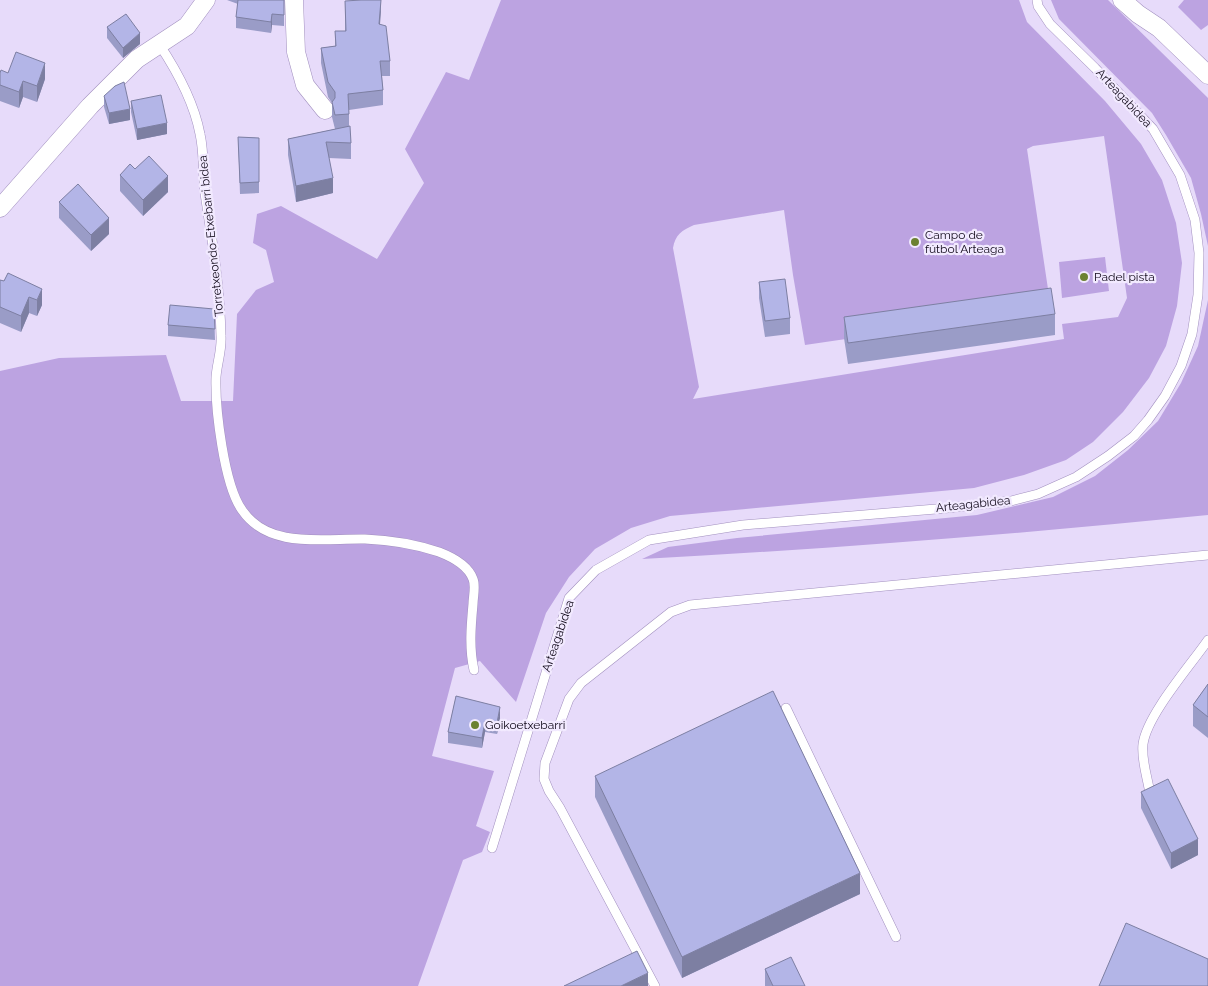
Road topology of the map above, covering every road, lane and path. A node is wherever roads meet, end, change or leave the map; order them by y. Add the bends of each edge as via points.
1 (206, 0) edge
2 (294, 0) edge
3 (1037, 0) edge
4 (1122, 0) edge
5 (1138, 0) edge
6 (1159, 28) junction
7 (159, 44) junction
8 (1208, 75) edge
9 (325, 110) dead end
10 (0, 208) edge
11 (1208, 555) edge
12 (1208, 640) edge
13 (474, 670) dead end
14 (786, 708) dead end
15 (1150, 794) edge
16 (492, 848) dead end
17 (896, 937) dead end
18 (655, 986) edge

1 - 7 street via 187,26
2 - 9 street via 296,52 305,86
3 - 16 lane, Arteagabidea via 1050,24 1153,129 1180,174 1195,220 1199,253 1198,295 1192,334 1181,366 1165,396 1134,436 1076,477 1038,494 1011,501 957,507 742,525 649,540 596,570 569,598
4 - 6 street
5 - 6 street
6 - 8 street
7 - 10 street via 137,59 90,106
7 - 13 lane, Torretxeondo-Etxebarri bidea via 178,72 200,134 222,338 216,376 217,404 226,469 242,510 257,526 281,536 302,540 395,541 450,556 466,567 474,580 471,636
11 - 18 lane via 690,605 671,612 581,683 569,699 545,763 544,779
12 - 15 lane via 1146,731 1143,746
14 - 17 lane

